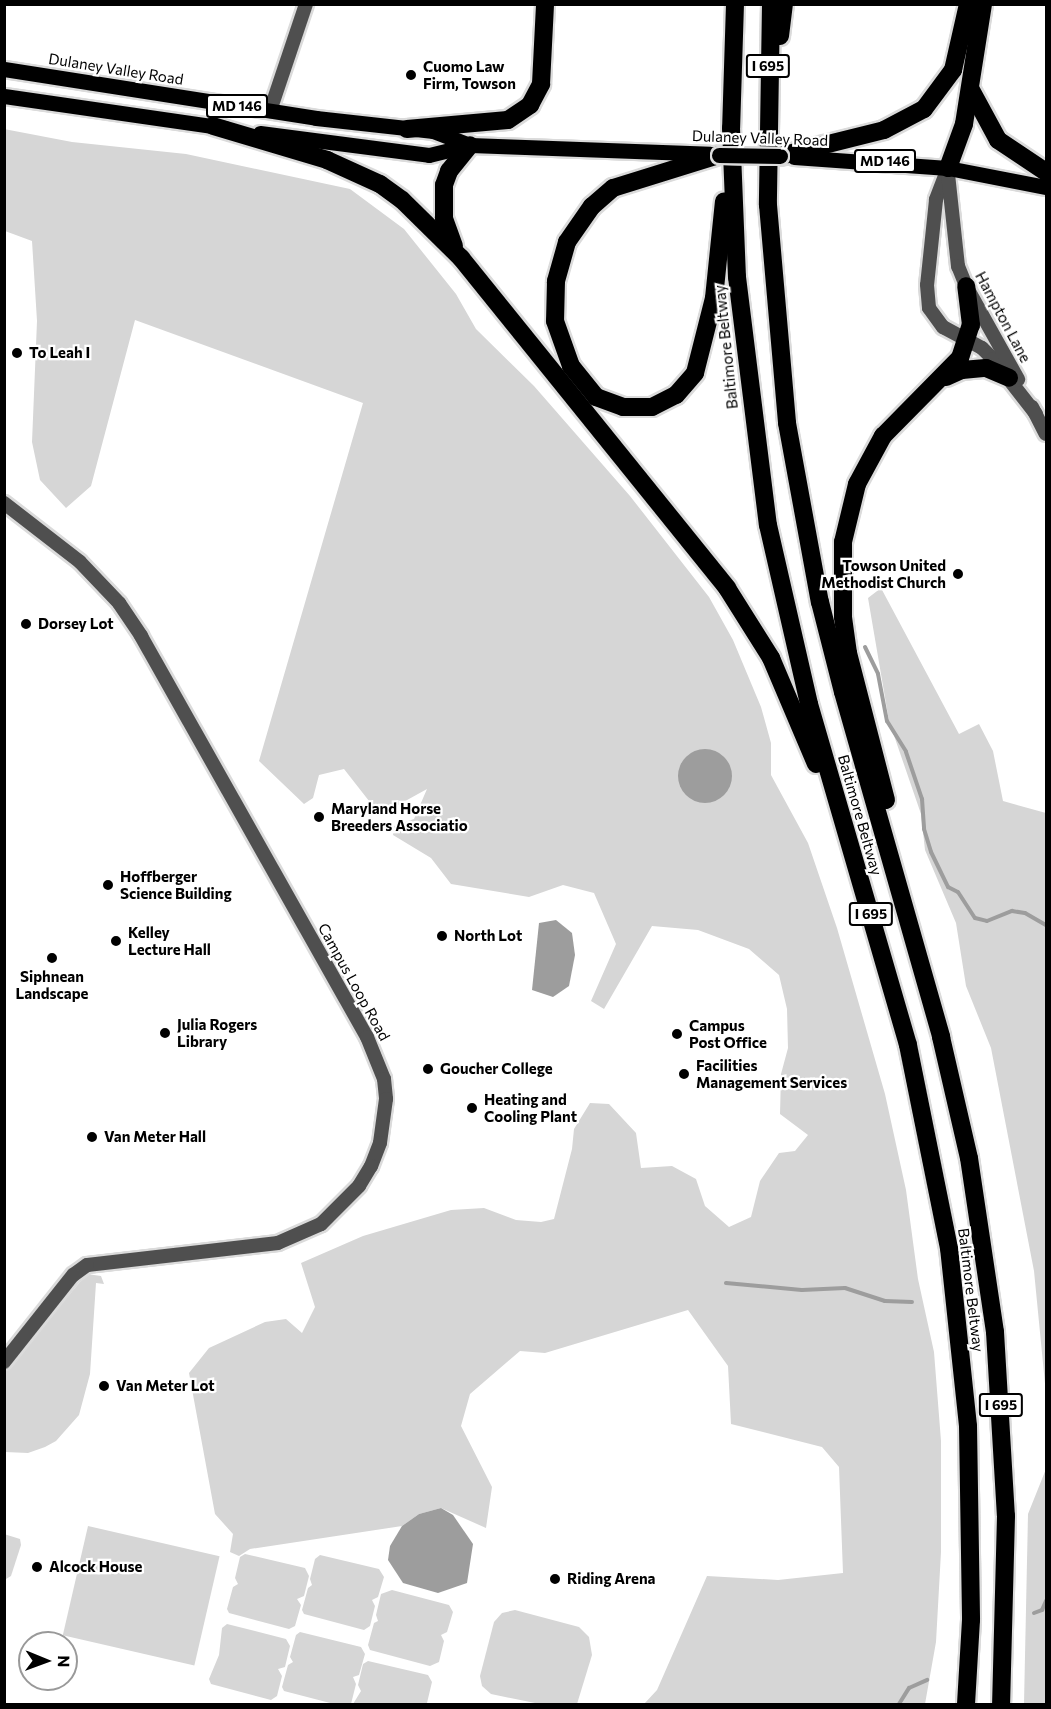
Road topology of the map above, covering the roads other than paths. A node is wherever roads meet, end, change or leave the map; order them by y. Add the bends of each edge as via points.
1 (306, 4) edge
2 (545, 4) edge
3 (735, 4) edge
4 (771, 4) edge
5 (784, 4) edge
6 (968, 4) edge
7 (983, 4) edge
8 (4, 69) edge
9 (970, 89) junction
10 (4, 96) edge
11 (270, 111) junction
12 (213, 126) junction
13 (766, 127) junction
14 (731, 128) junction
15 (407, 129) junction
16 (470, 145) junction
17 (822, 150) junction
18 (719, 155) joint
19 (780, 156) joint
20 (672, 160) junction
21 (948, 168) junction
22 (1047, 172) edge
23 (1047, 187) edge
24 (461, 258) junction
25 (966, 286) junction
26 (969, 340) junction
27 (945, 377) junction
28 (1009, 378) junction
29 (1036, 414) junction
30 (1047, 434) edge
31 (4, 503) edge
32 (863, 889) junction
33 (941, 1037) junction
34 (4, 1362) edge
35 (966, 1704) edge
36 (1001, 1704) edge

1 - 11 street
2 - 15 highway via 542,76 530,105 508,120
3 - 14 highway, Baltimore Beltway / I 695
4 - 13 highway, Baltimore Beltway / I 695
5 - 13 highway
6 - 17 highway via 953,70 924,110 884,130
7 - 9 highway
8 - 11 main road, Dulaney Valley Road / MD 146
9 - 21 highway via 962,131
9 - 22 highway via 998,140
10 - 12 main road, Dulaney Valley Road / MD 146
11 - 15 main road, Dulaney Valley Road / MD 146
12 - 16 main road, Dulaney Valley Road / MD 146 via 429,156
12 - 24 highway via 327,160 380,184 410,207
13 - 33 highway, Baltimore Beltway / I 695 via 777,340 803,516 843,692
14 - 20 highway via 714,298 701,358 695,373 676,395 652,407 623,407 596,397 571,366 555,321 556,281 567,242 592,206 624,183
14 - 32 highway, Baltimore Beltway / I 695 via 743,344 768,525 809,704
15 - 16 main road, Dulaney Valley Road / MD 146 via 433,131
16 - 20 main road, Dulaney Valley Road / MD 146
16 - 24 highway via 448,171 442,201 448,236
17 - 19 highway
17 - 21 main road, Dulaney Valley Road / MD 146
18 - 19 main road, Dulaney Valley Road, bridge
18 - 20 highway
21 - 23 main road, Dulaney Valley Road / MD 146
21 - 25 street, Hampton Lane via 955,248
21 - 26 street, Hampton Lane via 936,200 927,297 934,318
24 - 32 highway via 698,552 751,624 792,702
25 - 26 highway
25 - 29 street, Hampton Lane
26 - 27 highway
26 - 28 street, Hampton Lane
27 - 28 highway via 962,370 986,368
27 - 33 highway via 900,415 870,459 849,512 842,578 848,653
28 - 29 street, Hampton Lane
29 - 30 street, Hampton Lane
31 - 34 street, Campus Loop Road via 80,562 119,603 141,636 367,1037 384,1079 386,1099 380,1143 371,1166 359,1186 321,1224 278,1244 87,1265 74,1275
32 - 35 highway, Baltimore Beltway / I 695 via 908,1045 934,1166 958,1324 971,1517
33 - 36 highway, Baltimore Beltway / I 695 via 969,1158 996,1343 1005,1516

